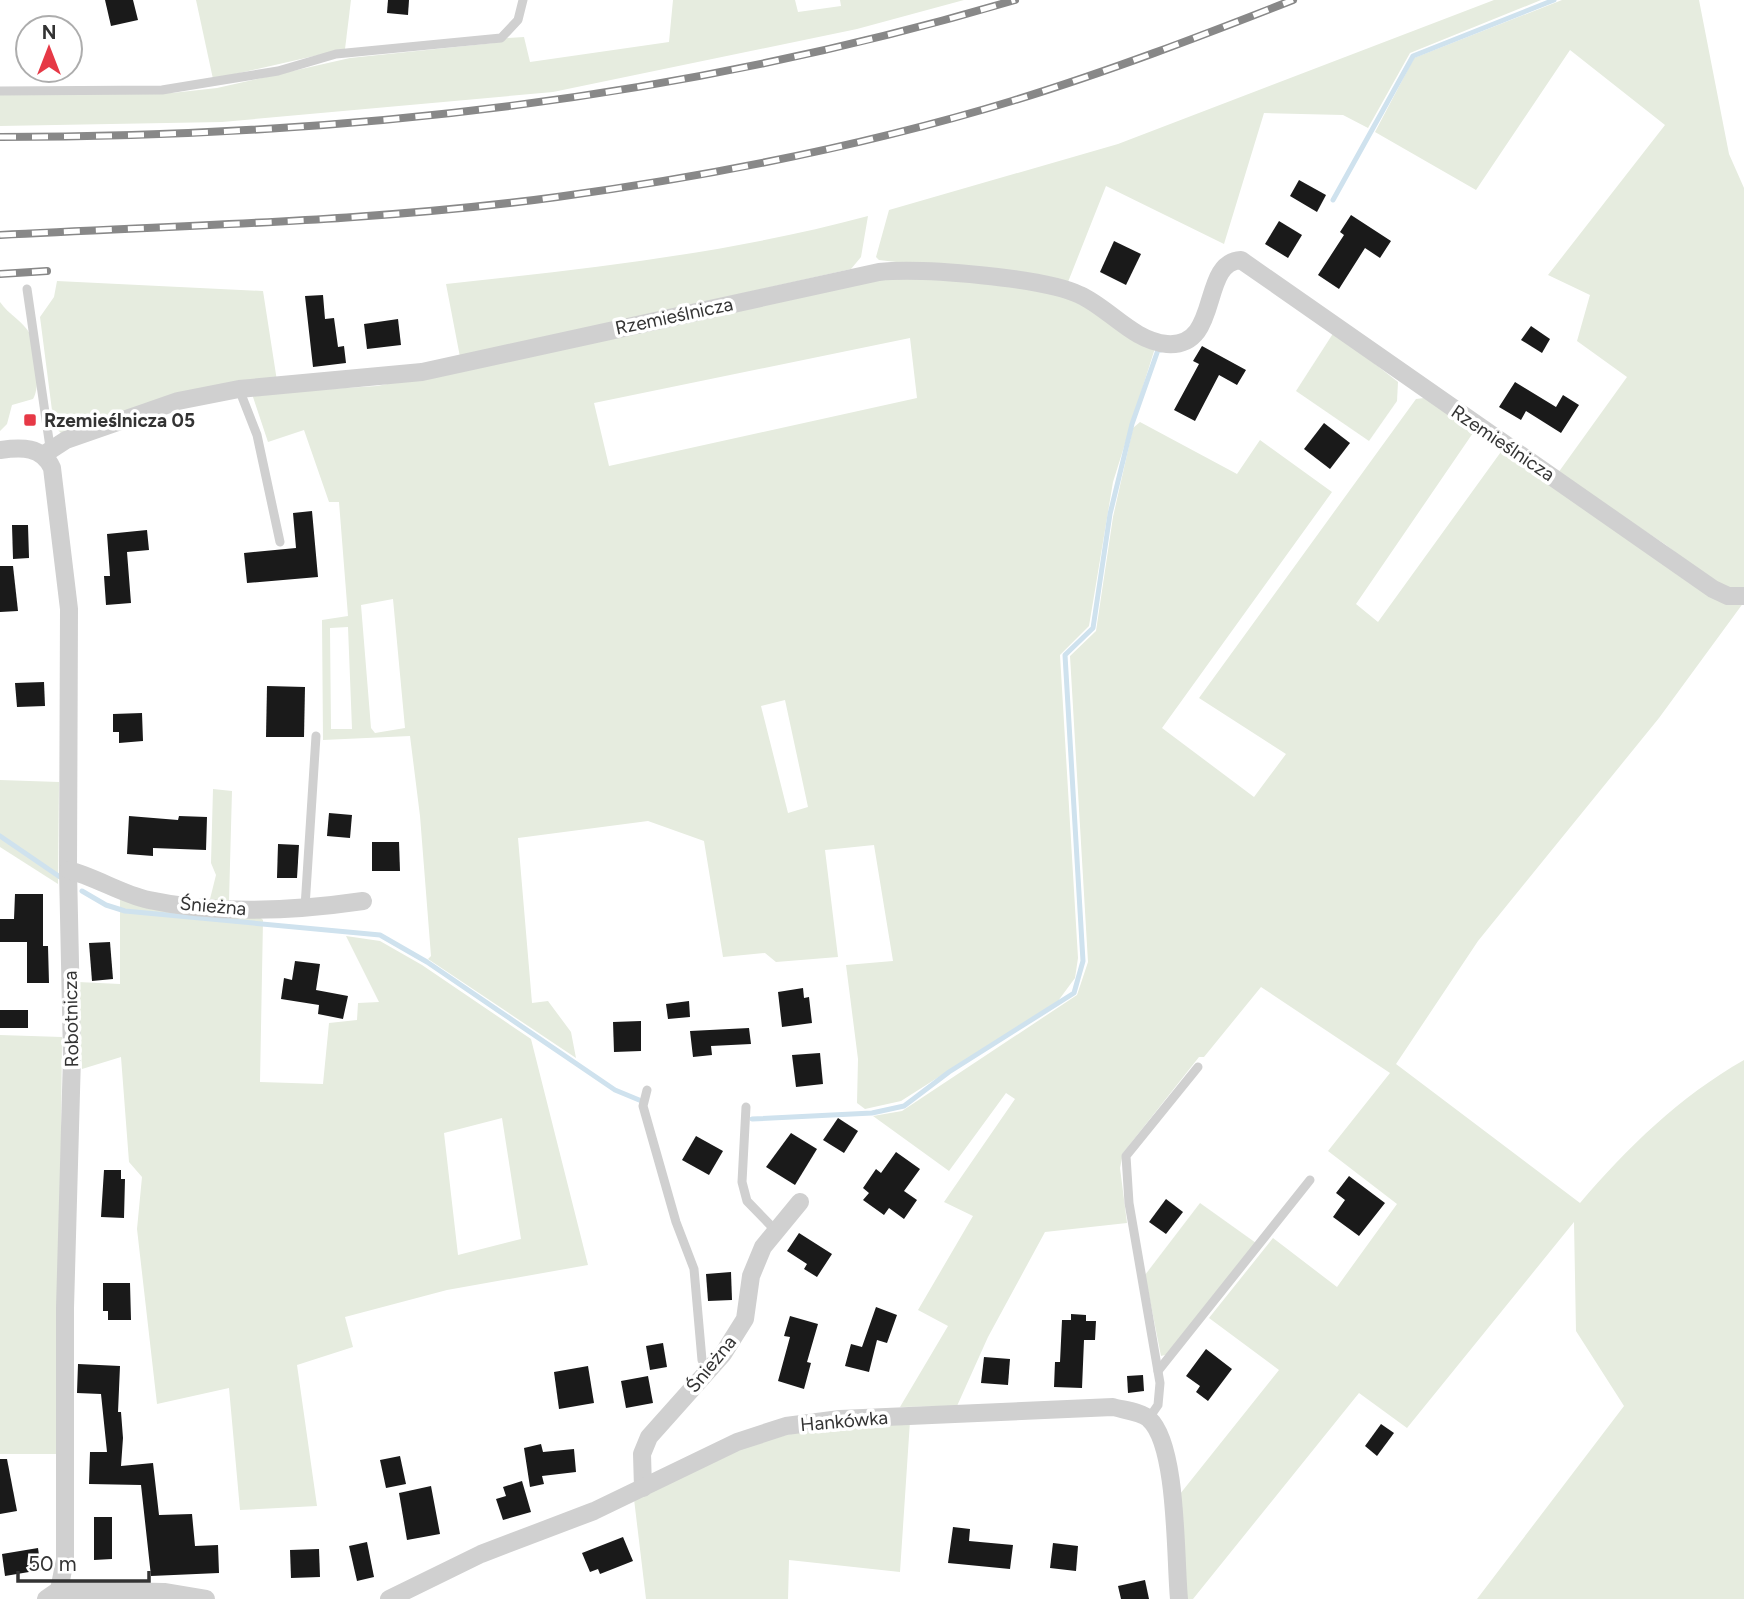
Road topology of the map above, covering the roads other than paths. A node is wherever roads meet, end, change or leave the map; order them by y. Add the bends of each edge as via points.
1 (523, 0) edge
2 (0, 90) edge
3 (27, 289) dead end
4 (239, 389) junction
5 (0, 450) edge
6 (44, 452) junction
7 (280, 542) dead end
8 (1744, 596) edge
9 (316, 736) dead end
10 (68, 870) junction
11 (363, 901) dead end
12 (305, 907) junction
13 (1198, 1068) dead end
14 (647, 1090) dead end
15 (746, 1107) dead end
16 (1310, 1180) dead end
17 (800, 1202) dead end
18 (776, 1231) junction
19 (707, 1371) junction
20 (1158, 1371) junction
21 (1149, 1418) junction
22 (643, 1488) junction
23 (53, 1594) edge
24 (206, 1599) edge
25 (389, 1599) edge
26 (1179, 1599) edge

1 - 2 lane via 518,20 501,38 335,54 278,71 162,90
3 - 6 lane
4 - 6 street, Rzemieślnicza via 178,401
4 - 7 lane via 257,435
4 - 8 street, Rzemieślnicza via 422,372 892,271 1065,288 1092,300 1145,338 1180,343 1197,332 1220,273 1241,260 1713,589 1728,596
5 - 6 street, Rzemieślnicza via 25,447
6 - 10 street, Robotnicza via 55,475 69,609
9 - 12 lane
10 - 12 street, Śnieżna via 147,900 263,910
10 - 23 street, Robotnicza via 72,1056 65,1560
11 - 12 street, Śnieżna
13 - 20 lane via 1126,1156 1129,1203
14 - 19 lane via 643,1106 694,1269 702,1360
15 - 18 lane via 742,1182 747,1201
16 - 20 lane
17 - 18 street, Śnieżna
18 - 19 street, Śnieżna via 763,1247 751,1276 745,1319
19 - 22 street, Śnieżna via 649,1437 642,1454
20 - 21 lane via 1158,1405
21 - 22 street, Hankówka via 1114,1407 786,1426 737,1442
21 - 26 street via 1164,1443 1172,1486
22 - 25 street, Hankówka via 481,1554
23 - 24 street via 164,1592

